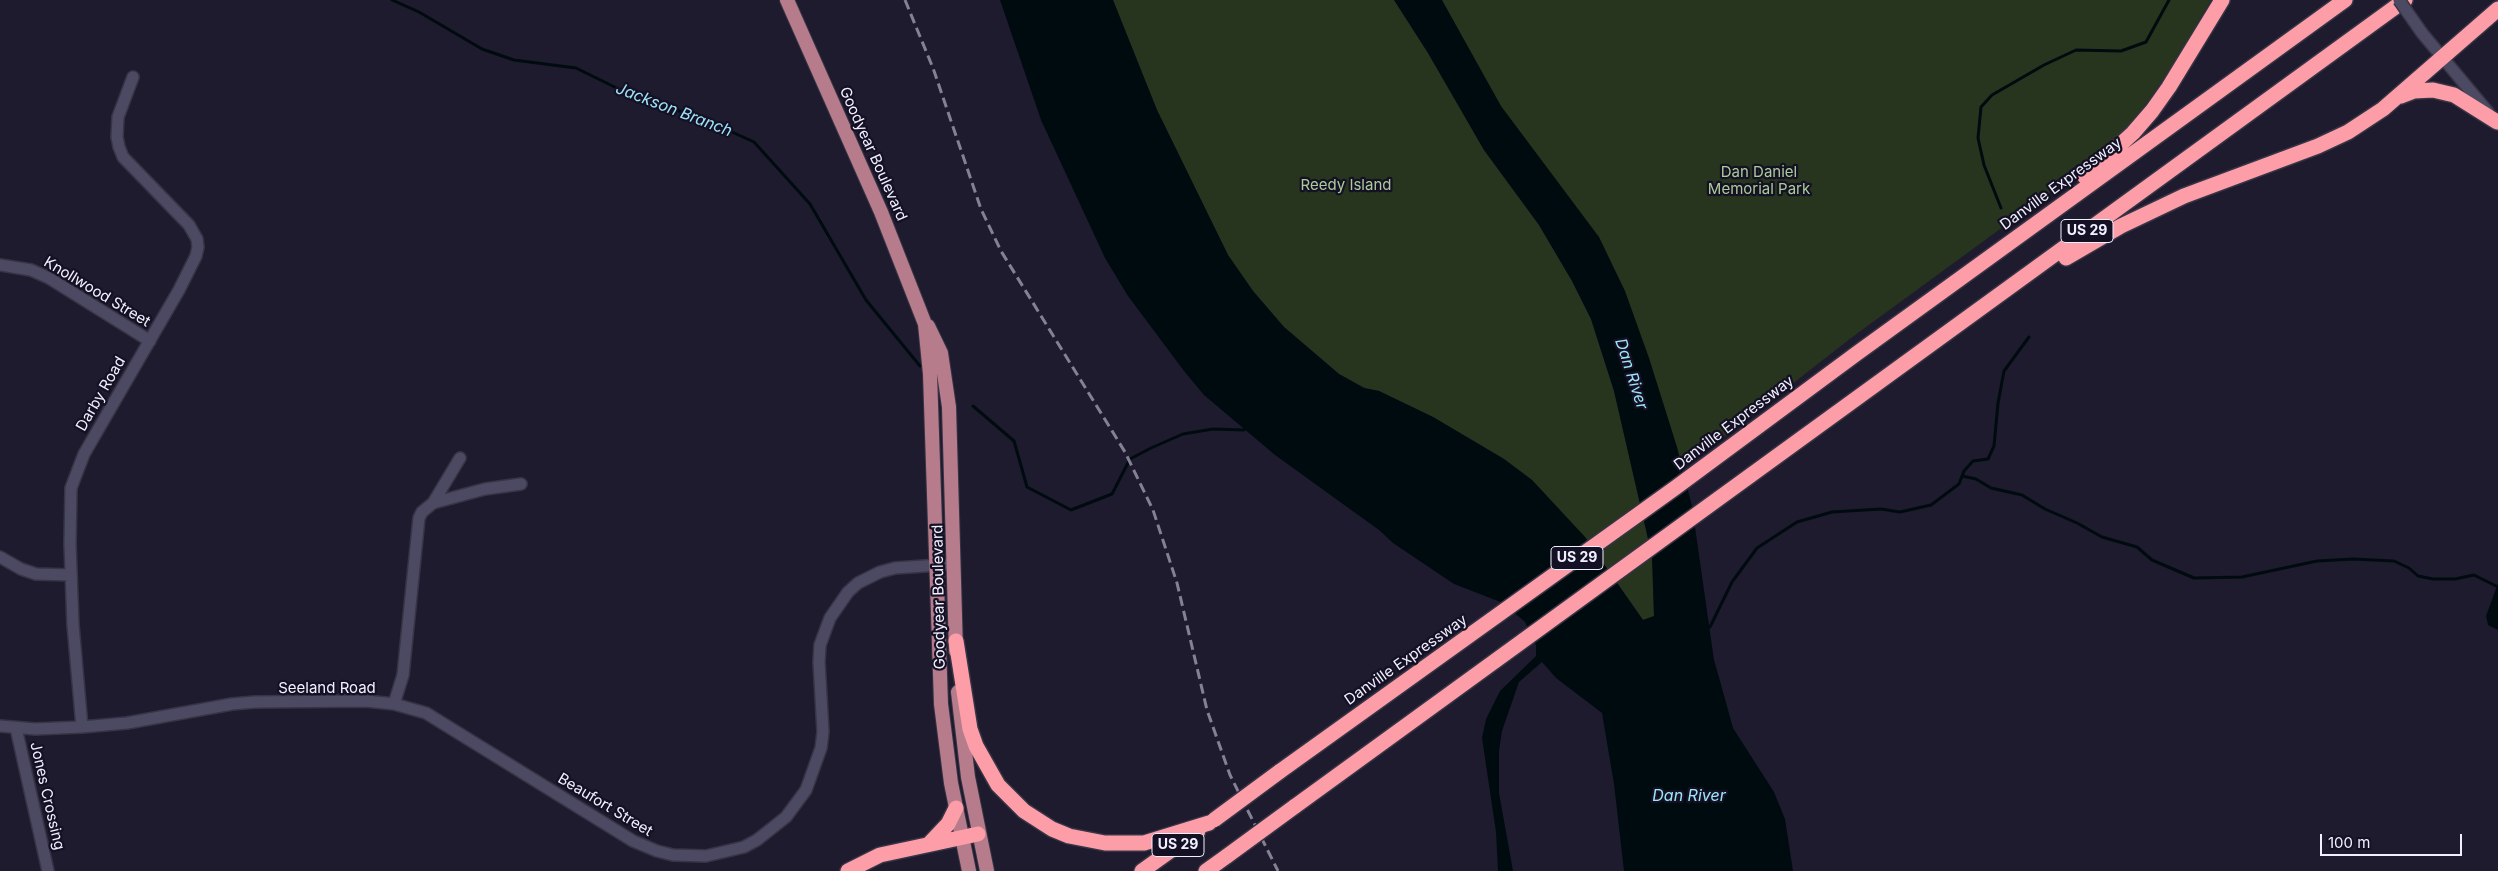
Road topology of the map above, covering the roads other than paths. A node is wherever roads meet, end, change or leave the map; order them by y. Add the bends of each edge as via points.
1 (787, 0) edge
2 (2222, 0) edge
3 (2345, 0) edge
4 (2399, 0) edge
5 (2405, 0) edge
6 (2498, 9) edge
7 (2441, 56) junction
8 (133, 77) dead end
9 (2395, 98) junction
10 (2498, 122) edge
11 (0, 265) edge
12 (1962, 277) junction
13 (926, 324) junction
14 (150, 341) junction
15 (1929, 347) junction
16 (460, 458) dead end
17 (521, 484) dead end
18 (433, 503) junction
19 (0, 557) edge
20 (954, 564) junction
21 (936, 565) junction
22 (71, 575) junction
23 (956, 642) junction
24 (394, 704) junction
25 (0, 726) edge
26 (82, 727) junction
27 (16, 728) junction
28 (956, 808) junction
29 (1212, 821) junction
30 (978, 834) junction
31 (961, 838) junction
32 (930, 843) junction
33 (1215, 865) edge
34 (48, 871) edge
35 (848, 871) edge
36 (969, 871) edge
37 (987, 871) edge
38 (1142, 871) edge

1 - 13 main road, Goodyear Boulevard via 885,220
2 - 12 highway via 2169,87 2133,133 2088,175
3 - 12 highway, Danville Expressway / US 29
4 - 7 street, bridge
5 - 15 highway, US 29
6 - 7 highway
7 - 9 highway
7 - 10 street
8 - 14 street, Darby Road via 118,117 116,137 123,157 189,225 197,239 196,256
9 - 10 highway via 2414,91 2433,90 2454,95
9 - 15 highway via 2368,120 2318,146 2184,196 2121,226 2047,270 1955,337
11 - 14 street, Knollwood Street via 31,270 49,278
12 - 29 highway, Danville Expressway / US 29, bridge
13 - 20 main road, Goodyear Boulevard via 940,353 949,407
13 - 21 main road, Goodyear Boulevard
14 - 22 street, Darby Road via 77,469 69,504
15 - 33 highway, US 29, bridge
16 - 18 street, Seeland Road
17 - 18 street via 485,489
18 - 24 street, Seeland Road via 419,518 403,675
19 - 22 street via 36,574
20 - 21 street, Beaufort Street
20 - 23 main road, Goodyear Boulevard
21 - 24 street, Beaufort Street via 880,572 858,583 839,603 820,645 823,732 806,790 786,817 769,832 744,847 723,853 673,855 645,847 426,713
21 - 28 main road, Goodyear Boulevard via 941,704
22 - 26 street, Darby Road
23 - 29 highway via 970,729 976,746 998,785 1024,811 1069,836 1105,843 1144,843
23 - 30 main road, Goodyear Boulevard via 960,720
24 - 26 street, Seeland Road via 255,702
25 - 27 street, Seeland Road
26 - 27 street, Seeland Road
27 - 34 street, Jones Crossing
28 - 31 main road, Goodyear Boulevard
28 - 32 highway via 948,824
29 - 38 highway, Danville Expressway / US 29
30 - 31 highway
30 - 37 main road, Goodyear Boulevard
31 - 32 highway
31 - 36 main road, Goodyear Boulevard
32 - 35 highway via 880,855

